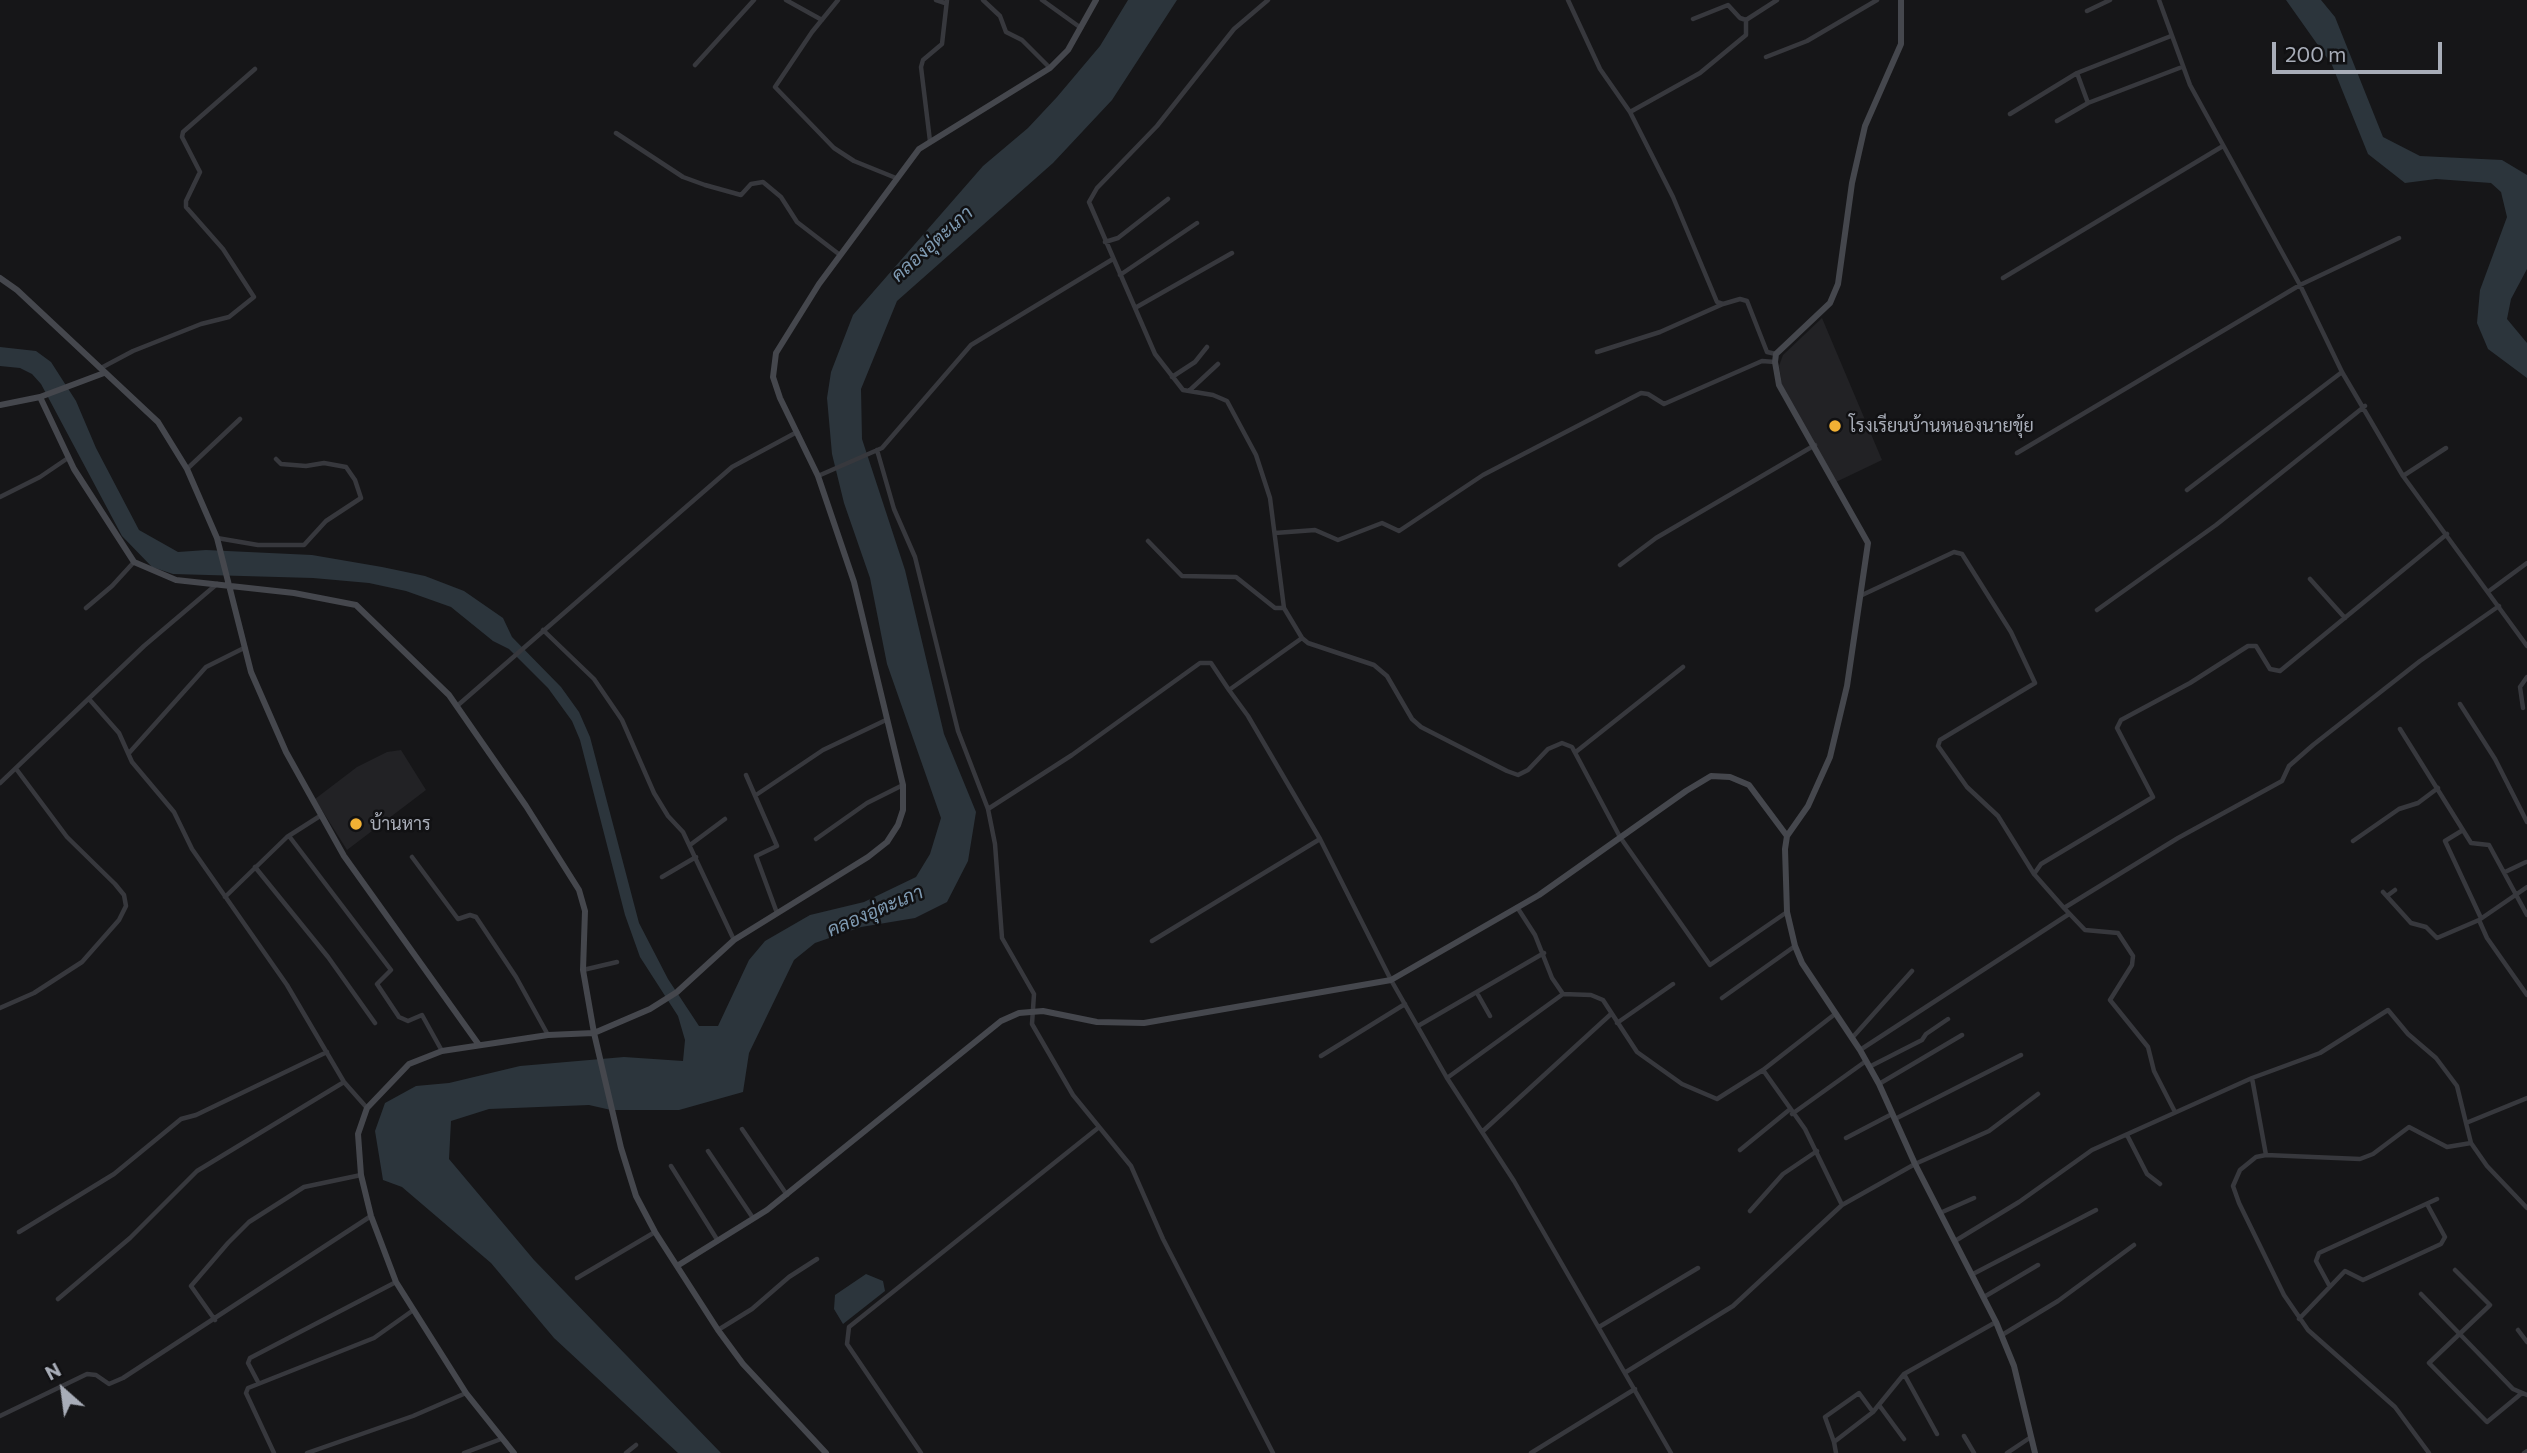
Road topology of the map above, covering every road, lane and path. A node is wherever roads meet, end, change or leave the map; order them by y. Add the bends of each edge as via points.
1 (754, 0) edge
2 (786, 0) edge
3 (838, 0) edge
4 (936, 0) edge
5 (983, 0) edge
6 (1042, 0) edge
7 (1096, 0) edge
8 (1268, 0) edge
9 (1568, 0) edge
10 (1777, 0) edge
11 (1877, 0) edge
12 (1900, 0) edge
13 (2110, 0) edge
14 (2159, 0) edge
15 (946, 1) edge
16 (1727, 2) edge
17 (2087, 11) dead end
18 (1693, 19) dead end
19 (822, 20) junction
20 (1745, 20) junction
21 (1082, 29) junction
22 (2171, 36) junction
23 (1766, 57) dead end
24 (695, 65) dead end
25 (2182, 66) junction
26 (1050, 68) junction
27 (255, 69) dead end
28 (2077, 73) junction
29 (2088, 103) junction
30 (1630, 112) junction
31 (2010, 114) dead end
32 (2057, 121) dead end
33 (616, 133) dead end
34 (930, 141) junction
35 (2222, 146) junction
36 (896, 178) junction
37 (1168, 199) dead end
38 (1197, 222) dead end
39 (2399, 238) dead end
40 (1105, 242) junction
41 (1232, 253) dead end
42 (840, 255) junction
43 (1113, 259) junction
44 (1120, 275) junction
45 (0, 278) edge
46 (2003, 278) dead end
47 (2300, 285) junction
48 (1723, 304) junction
49 (1135, 308) junction
50 (1207, 347) dead end
51 (1597, 352) dead end
52 (1775, 358) junction
53 (1218, 364) dead end
54 (102, 370) junction
55 (2342, 372) junction
56 (1172, 377) junction
57 (1189, 391) junction
58 (40, 397) junction
59 (0, 405) edge
60 (2364, 406) junction
61 (240, 419) dead end
62 (797, 432) junction
63 (1815, 445) junction
64 (2446, 448) dead end
65 (876, 451) junction
66 (2017, 453) dead end
67 (68, 458) junction
68 (276, 459) dead end
69 (187, 469) junction
70 (818, 476) junction
71 (2403, 476) junction
72 (2187, 490) dead end
73 (0, 496) edge
74 (1275, 533) junction
75 (2447, 534) junction
76 (217, 538) junction
77 (1148, 541) dead end
78 (134, 562) junction
79 (2527, 563) edge
80 (1620, 565) dead end
81 (2310, 579) dead end
82 (217, 584) junction
83 (231, 586) junction
84 (2489, 591) junction
85 (1860, 596) junction
86 (2499, 606) junction
87 (86, 608) dead end
88 (1284, 608) junction
89 (2097, 610) dead end
90 (2344, 618) junction
91 (543, 630) junction
92 (1302, 638) junction
93 (2527, 646) edge
94 (244, 648) junction
95 (1683, 667) dead end
96 (2527, 677) edge
97 (1229, 690) junction
98 (89, 699) junction
99 (2460, 704) dead end
100 (457, 706) junction
101 (2523, 708) dead end
102 (886, 720) junction
103 (2400, 729) dead end
104 (1577, 751) junction
105 (128, 753) junction
106 (17, 770) junction
107 (746, 775) dead end
108 (0, 783) edge
109 (903, 785) junction
110 (2438, 788) junction
111 (756, 795) junction
112 (988, 808) junction
113 (320, 816) junction
114 (725, 819) dead end
115 (2527, 821) edge
116 (2463, 830) junction
117 (289, 836) junction
118 (1787, 836) junction
119 (1620, 837) junction
120 (816, 839) dead end
121 (1320, 839) junction
122 (2353, 841) dead end
123 (690, 845) junction
124 (412, 857) dead end
125 (696, 857) junction
126 (2527, 863) edge
127 (255, 867) junction
128 (2505, 872) junction
129 (2034, 874) junction
130 (662, 877) dead end
131 (2527, 887) edge
132 (2395, 890) dead end
133 (2515, 895) junction
134 (225, 897) junction
135 (1517, 907) junction
136 (2064, 908) junction
137 (1787, 912) junction
138 (777, 913) junction
139 (2069, 914) junction
140 (2527, 915) edge
141 (2480, 918) junction
142 (734, 940) junction
143 (1152, 941) dead end
144 (1795, 947) junction
145 (1544, 953) junction
146 (617, 962) dead end
147 (583, 970) junction
148 (1912, 971) dead end
149 (1391, 981) junction
150 (1673, 984) dead end
151 (1477, 993) junction
152 (1563, 994) junction
153 (2527, 995) edge
154 (1722, 998) dead end
155 (1405, 1004) junction
156 (0, 1008) edge
157 (1032, 1012) junction
158 (1611, 1014) junction
159 (1835, 1014) junction
160 (1490, 1016) dead end
161 (1948, 1019) dead end
162 (374, 1023) dead end
163 (1617, 1023) junction
164 (1418, 1026) junction
165 (594, 1033) junction
166 (548, 1035) junction
167 (1962, 1035) dead end
168 (1852, 1038) junction
169 (479, 1045) junction
170 (1860, 1050) junction
171 (442, 1051) junction
172 (327, 1052) junction
173 (2021, 1055) dead end
174 (1321, 1056) dead end
175 (1868, 1064) junction
176 (1763, 1070) junction
177 (1447, 1078) junction
178 (2252, 1078) junction
179 (344, 1082) junction
180 (1879, 1084) junction
181 (2038, 1094) dead end
182 (2527, 1098) edge
183 (367, 1108) junction
184 (1791, 1112) junction
185 (2175, 1112) junction
186 (1894, 1117) junction
187 (2466, 1123) junction
188 (1098, 1128) junction
189 (742, 1129) dead end
190 (1483, 1131) junction
191 (2127, 1135) junction
192 (1846, 1138) dead end
193 (2471, 1143) junction
194 (1740, 1150) dead end
195 (708, 1151) dead end
196 (1818, 1151) junction
197 (2266, 1155) junction
198 (1914, 1164) junction
199 (671, 1166) dead end
200 (361, 1175) junction
201 (2160, 1184) dead end
202 (787, 1195) junction
203 (1974, 1198) dead end
204 (2437, 1199) dead end
205 (2427, 1204) junction
206 (1842, 1205) junction
207 (2527, 1208) edge
208 (2096, 1210) dead end
209 (1750, 1211) dead end
210 (1940, 1213) junction
211 (371, 1216) junction
212 (754, 1219) junction
213 (19, 1232) dead end
214 (655, 1232) junction
215 (718, 1241) junction
216 (1955, 1241) junction
217 (2134, 1245) dead end
218 (817, 1259) dead end
219 (2039, 1265) dead end
220 (677, 1266) junction
221 (1698, 1268) dead end
222 (2455, 1270) dead end
223 (1973, 1274) junction
224 (577, 1278) dead end
225 (396, 1282) junction
226 (2329, 1285) junction
227 (2421, 1294) dead end
228 (1984, 1297) junction
229 (58, 1299) dead end
230 (412, 1311) junction
231 (215, 1320) junction
232 (2299, 1320) junction
233 (1996, 1322) junction
234 (1599, 1327) junction
235 (718, 1330) junction
236 (2518, 1330) dead end
237 (2460, 1334) junction
238 (2002, 1335) junction
239 (2527, 1342) edge
240 (1626, 1373) junction
241 (1904, 1374) junction
242 (258, 1382) junction
243 (1635, 1389) junction
244 (466, 1393) junction
245 (2524, 1394) edge
246 (1879, 1405) junction
247 (1873, 1412) junction
248 (0, 1416) edge
249 (1937, 1434) dead end
250 (1964, 1436) dead end
251 (2031, 1437) junction
252 (501, 1438) junction
253 (1903, 1439) dead end
254 (1834, 1442) junction
255 (636, 1445) dead end
256 (317, 1451) edge
257 (274, 1453) edge
258 (307, 1453) edge
259 (464, 1453) edge
260 (514, 1453) edge
261 (626, 1453) edge
262 (826, 1453) edge
263 (921, 1453) edge
264 (1273, 1453) edge
265 (1531, 1453) edge
266 (1671, 1453) edge
267 (1836, 1453) edge
268 (1973, 1453) edge
269 (2007, 1453) edge
270 (2035, 1453) edge
271 (2429, 1453) edge

1 - 24 street
2 - 19 street
3 - 19 street
4 - 15 street
5 - 26 street via 1000,16 1006,32 1022,40
6 - 21 street
7 - 21 street
8 - 40 street via 1234,29 1157,126 1097,188 1089,202
9 - 30 street via 1600,69
10 - 20 street
11 - 23 street via 1807,41
12 - 52 street via 1901,44 1864,126 1838,284 1819,316
13 - 17 street
14 - 22 street
15 - 34 street via 942,44 921,67
16 - 18 street
16 - 20 street
19 - 36 street via 775,87 834,148
20 - 30 street via 1746,35 1700,73
21 - 26 street
22 - 25 street
22 - 28 street
25 - 29 street
25 - 35 street
26 - 34 street
27 - 54 street via 182,137 200,172 186,207 223,249 254,297 229,317 144,347
28 - 29 street
28 - 31 street
29 - 32 street
30 - 48 street via 1673,197 1717,302
33 - 42 street via 682,177 705,185 741,195 751,184 763,182 781,197 797,222
34 - 36 street
35 - 46 street
35 - 47 street
36 - 42 street
37 - 40 street via 1118,238
38 - 44 street
39 - 47 street
40 - 43 street
41 - 49 street
42 - 62 street via 776,353 773,377
43 - 44 street
43 - 65 street via 971,345
44 - 49 street
45 - 54 street
47 - 55 street
47 - 66 street
48 - 51 street
48 - 52 street via 1747,301 1767,352
49 - 56 street via 1155,354
50 - 56 street via 1195,362
52 - 63 street via 1779,385
52 - 74 street via 1664,404 1641,393 1482,475 1399,531 1382,523 1338,540 1315,530
53 - 57 street
54 - 58 street
54 - 69 street via 158,422
55 - 60 street
55 - 72 street
56 - 57 street
57 - 74 street via 1227,401 1256,455
58 - 59 street
58 - 67 street
60 - 71 street
60 - 89 street via 2216,525
61 - 69 street
62 - 70 street
62 - 91 street via 732,467
63 - 80 street via 1656,538
63 - 85 street via 1868,543
64 - 71 street
65 - 70 street
65 - 112 street via 915,557 958,731
67 - 73 street
67 - 78 street
68 - 76 street via 281,464 346,467 361,498 326,521 304,545 258,545
69 - 76 street
70 - 102 street via 854,582
71 - 75 street
74 - 88 street
75 - 84 street
75 - 90 street
76 - 83 street
77 - 88 street via 1182,576 1236,577 1275,608
78 - 82 street via 176,580
78 - 87 street
79 - 84 street
81 - 90 street
82 - 83 street
82 - 98 street
83 - 94 street
83 - 100 street via 356,605
84 - 86 street
85 - 118 street via 1847,686 1830,757 1808,806
85 - 129 street via 1954,552 1962,554 2011,632 2035,683 1940,740 1938,746 1967,787 1998,816
86 - 93 street
86 - 136 street via 2313,745 2289,766 2282,781
88 - 92 street
90 - 129 street via 2280,671 2270,669 2256,646 2248,646 2121,720 2117,728 2153,797 2041,864
91 - 100 street
91 - 123 street via 594,679 622,720 654,793
92 - 97 street
92 - 104 street via 1374,664 1420,727 1507,771 1518,775 1528,770 1548,749 1562,743
94 - 105 street via 206,667
94 - 113 street via 286,752
95 - 104 street
96 - 101 street via 2520,687
97 - 112 street via 1211,663 1200,663 1072,755
97 - 121 street
98 - 105 street via 119,733
98 - 106 street
99 - 115 street
100 - 147 street via 579,890 584,911
102 - 109 street
102 - 111 street via 823,750
103 - 110 street
104 - 119 street
105 - 134 street via 174,812 192,849
106 - 108 street
106 - 156 street via 67,837 124,895 126,906 82,962 34,993
107 - 111 street
109 - 120 street via 867,803
109 - 138 street via 903,810 887,842
110 - 116 street
110 - 122 street
111 - 138 street via 777,846 756,856
112 - 157 street via 1002,938 1034,993
113 - 117 street
113 - 169 street
114 - 123 street
116 - 128 street via 2471,843 2489,845
116 - 141 street via 2445,841
117 - 127 street
117 - 171 street via 391,970 377,984 399,1017 408,1021 422,1015
118 - 119 street via 1749,785 1730,776 1711,776
118 - 137 street
119 - 135 street
119 - 137 street via 1710,965
121 - 143 street
121 - 149 street
123 - 125 street
124 - 166 street via 458,919 476,918
125 - 130 street
125 - 142 street
126 - 128 street
127 - 134 street
127 - 162 street
128 - 133 street
129 - 136 street
131 - 133 street
132 - 141 street via 2385,894 2411,922 2426,927 2437,938
133 - 140 street
133 - 141 street
134 - 172 street
135 - 145 street
135 - 149 street
136 - 139 street
137 - 144 street
138 - 142 street
139 - 170 street
139 - 185 street via 2085,930 2118,933 2133,956 2110,1000 2148,1047 2154,1071
141 - 153 street via 2487,938
142 - 165 street via 677,992
144 - 154 street
144 - 159 street
145 - 151 street
145 - 152 street
146 - 147 street
147 - 165 street
148 - 168 street
149 - 155 street
149 - 157 street via 1144,1023 1097,1022
150 - 163 street
151 - 160 street
151 - 164 street
152 - 158 street via 1591,995 1603,1000
152 - 177 street
155 - 164 street
155 - 174 street
157 - 188 street via 1032,1024
157 - 202 street via 1002,1021
158 - 163 street
158 - 190 street
159 - 168 street
159 - 176 street
161 - 175 street via 1922,1040
163 - 176 street via 1637,1052 1661,1071 1717,1099
164 - 177 street
165 - 166 street
165 - 214 street via 636,1196
166 - 169 street
167 - 180 street
168 - 170 street
169 - 171 street
170 - 175 street
171 - 183 street via 409,1064
172 - 179 street
172 - 213 street via 181,1119 114,1174
173 - 186 street
175 - 180 street
175 - 184 street
176 - 184 street
177 - 190 street
178 - 185 street
178 - 187 street via 2320,1054 2388,1010 2457,1086
178 - 197 street
179 - 183 street
179 - 229 street via 197,1171 130,1238
180 - 186 street
181 - 198 street via 1989,1131
182 - 187 street
183 - 200 street via 358,1134
184 - 194 street
184 - 196 street
185 - 191 street
186 - 192 street
186 - 198 street
187 - 193 street
188 - 263 street via 849,1327 847,1344
188 - 264 street via 1135,1172 1163,1239
189 - 202 street
190 - 234 street
191 - 201 street via 2147,1174
191 - 216 street via 2092,1150
193 - 197 street via 2447,1147 2409,1127 2360,1159
193 - 207 street via 2496,1178
195 - 212 street
196 - 206 street
196 - 209 street via 1783,1174
197 - 232 street via 2240,1170 2233,1186 2266,1261
198 - 206 street
198 - 210 street
199 - 215 street
200 - 211 street
200 - 231 street via 304,1187 249,1222 228,1242 191,1286
202 - 212 street
203 - 210 street
204 - 205 street
205 - 226 street via 2319,1253 2316,1261
205 - 226 street via 2445,1237 2441,1244 2363,1280 2345,1271
206 - 240 street via 1733,1306
208 - 223 street
210 - 216 street
211 - 225 street
211 - 231 street
212 - 215 street
214 - 220 street
214 - 224 street
215 - 220 street
216 - 223 street
217 - 238 street
218 - 235 street
219 - 228 street
220 - 235 street
221 - 234 street
222 - 237 street via 2490,1305
223 - 228 street
225 - 230 street
225 - 242 street via 250,1358
226 - 232 street
227 - 237 street
228 - 233 street
230 - 242 street via 374,1338
230 - 244 street
231 - 248 street via 123,1378 109,1384 87,1374
232 - 271 street via 2395,1407
233 - 238 street
233 - 241 street
234 - 240 street
235 - 262 street via 743,1364
236 - 239 street
237 - 245 street via 2513,1389
237 - 245 street via 2429,1363 2487,1422
238 - 251 street
240 - 243 street
241 - 246 street
241 - 249 street
242 - 257 street via 246,1393
243 - 265 street
243 - 266 street
244 - 252 street
244 - 256 street
246 - 247 street
246 - 253 street
247 - 254 street
247 - 254 street via 1859,1393 1825,1417
250 - 268 street
251 - 269 street
251 - 270 street
252 - 259 street
252 - 260 street
254 - 267 street
255 - 261 street
256 - 258 street

